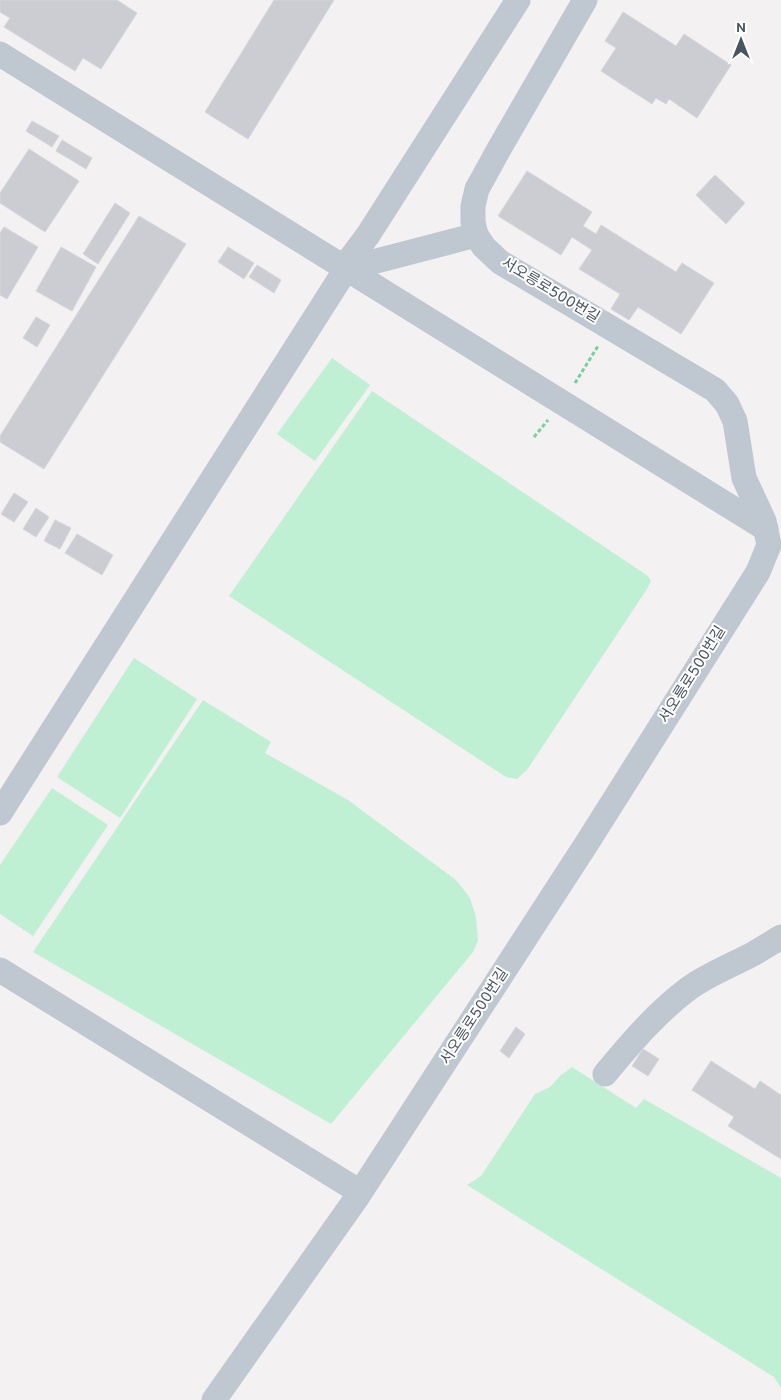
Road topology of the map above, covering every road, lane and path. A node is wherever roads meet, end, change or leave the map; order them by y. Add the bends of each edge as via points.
1 (518, 0) edge
2 (585, 0) edge
3 (0, 54) edge
4 (476, 235) junction
5 (345, 268) junction
6 (610, 327) junction
7 (562, 402) junction
8 (766, 529) junction
9 (0, 813) edge
10 (781, 937) edge
11 (0, 970) edge
12 (605, 1074) dead end
13 (360, 1192) junction
14 (214, 1400) edge

1 - 5 street
2 - 4 street via 477,189 473,222
3 - 5 street
4 - 5 street
4 - 6 street, 서오릉로500번길 via 484,248 500,262
5 - 7 street
5 - 9 street
6 - 7 path
6 - 8 street, 서오릉로500번길 via 715,390 727,404 735,421 744,478
7 - 8 street
8 - 13 street, 서오릉로500번길 via 769,545 758,572 582,851
10 - 12 street via 688,989 667,1006
11 - 13 street
13 - 14 street, 서오릉로500번길

